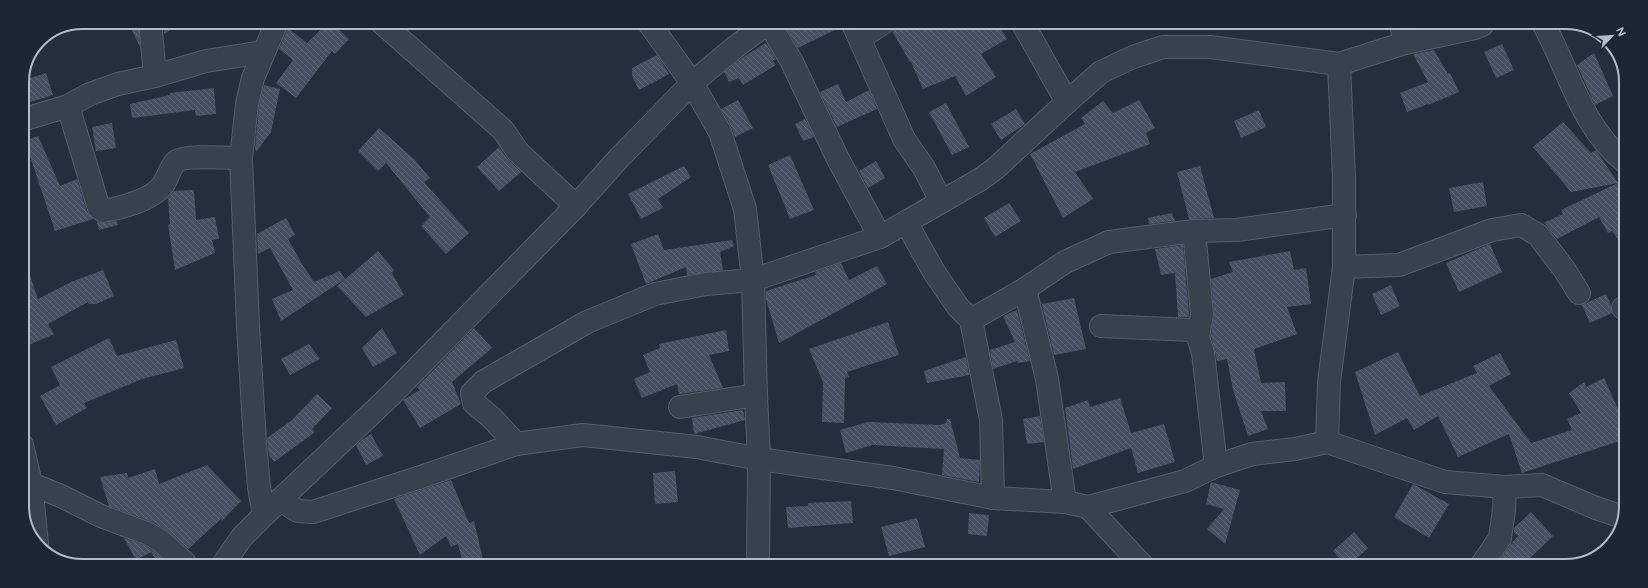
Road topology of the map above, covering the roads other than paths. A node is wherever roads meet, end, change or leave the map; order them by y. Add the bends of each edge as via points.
1 (151, 29) edge
2 (274, 29) edge
3 (389, 29) edge
4 (653, 29) edge
5 (756, 29) edge
6 (763, 29) edge
7 (1026, 29) edge
8 (1463, 29) edge
9 (1546, 29) edge
10 (856, 31) edge
11 (1403, 34) edge
12 (263, 52) junction
13 (1339, 64) junction
14 (155, 76) junction
15 (692, 83) junction
16 (1067, 102) junction
17 (68, 106) junction
18 (29, 118) edge
19 (1619, 157) edge
20 (241, 158) junction
21 (941, 200) junction
22 (576, 206) junction
23 (1345, 215) junction
24 (906, 222) junction
25 (1194, 231) junction
26 (880, 237) junction
27 (1344, 266) junction
28 (754, 280) junction
29 (1025, 289) junction
30 (1579, 293) dead end
31 (971, 320) junction
32 (1100, 326) dead end
33 (1198, 337) junction
34 (756, 395) junction
35 (680, 407) dead end
36 (1327, 442) junction
37 (516, 444) junction
38 (759, 459) junction
39 (1216, 466) junction
40 (29, 475) edge
41 (31, 484) junction
42 (1505, 487) junction
43 (993, 498) junction
44 (280, 500) junction
45 (1065, 502) junction
46 (1088, 507) junction
47 (264, 515) junction
48 (1618, 515) edge
49 (36, 531) edge
50 (181, 559) edge
51 (227, 559) edge
52 (758, 559) edge
53 (1136, 559) edge
54 (1486, 559) edge

1 - 14 street
2 - 12 street
3 - 22 street via 502,130 518,152
4 - 15 street
5 - 15 street
6 - 26 street via 792,62 837,157
7 - 16 street
8 - 11 street
9 - 19 street via 1574,93 1592,125
10 - 21 street via 904,139 924,168
11 - 13 street
12 - 14 street via 206,61
12 - 20 street via 247,104
13 - 16 street via 1210,47 1163,47 1133,56 1101,72
13 - 23 street
14 - 17 street via 118,84 90,94
15 - 22 street
15 - 28 street via 720,132 745,209
16 - 21 street via 996,168
17 - 18 street
17 - 20 street via 99,208 103,211 122,208 158,192 173,165 178,161 188,158
20 - 47 street via 255,443
21 - 24 street
22 - 44 street via 390,396
23 - 25 street via 1237,230
23 - 27 street
24 - 26 street
24 - 31 street via 934,272 958,307
25 - 29 street via 1109,242 1065,262
25 - 33 street via 1202,314
26 - 28 street
27 - 30 street via 1399,265 1492,230 1521,225 1538,235
27 - 36 street via 1329,382
28 - 34 street
28 - 37 street via 706,284 655,294 587,322 483,382 472,392 474,403
29 - 31 street
29 - 45 street via 1047,379
31 - 43 street via 991,420
32 - 33 street via 1192,330
33 - 39 street via 1204,353
34 - 35 street
34 - 38 street
36 - 39 street via 1252,454
36 - 42 street via 1445,482
37 - 38 street via 583,435 697,447
37 - 44 street via 313,512 298,511
38 - 43 street via 893,478
38 - 52 street
39 - 46 street via 1185,481
40 - 41 street
41 - 49 street
41 - 50 street via 101,516 149,534
42 - 48 street via 1542,485
42 - 54 street via 1500,538
43 - 45 street
44 - 47 street
45 - 46 street
46 - 53 street
47 - 51 street via 242,537

